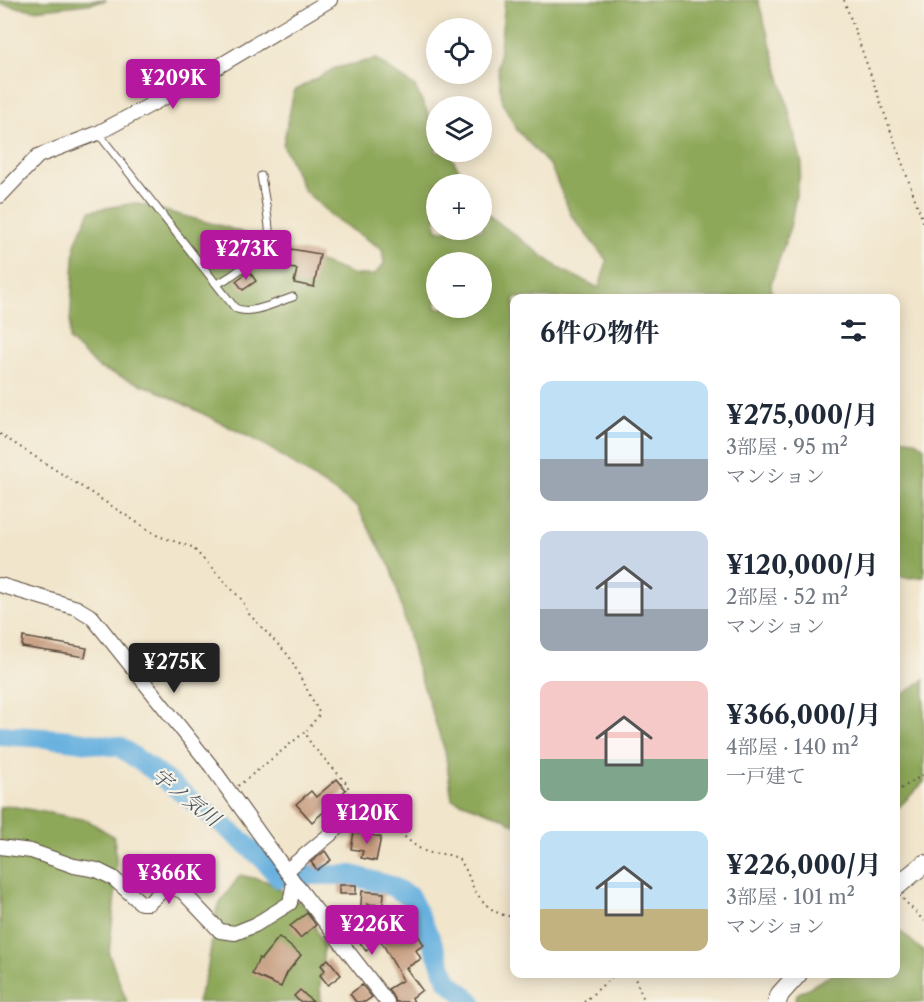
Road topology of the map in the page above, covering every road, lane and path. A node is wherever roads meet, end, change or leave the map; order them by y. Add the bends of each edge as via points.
1 (330, 0) edge
2 (844, 0) edge
3 (98, 133) junction
4 (261, 176) dead end
5 (0, 196) edge
6 (924, 224) edge
7 (217, 284) junction
8 (293, 297) dead end
9 (0, 434) edge
10 (0, 585) edge
11 (305, 732) junction
12 (924, 774) edge
13 (900, 789) edge
14 (230, 793) junction
15 (350, 818) junction
16 (0, 847) edge
17 (924, 864) edge
18 (290, 877) junction
19 (900, 891) edge
20 (900, 893) edge
21 (510, 915) edge
22 (924, 921) edge
23 (611, 978) edge
24 (635, 978) edge
25 (794, 978) edge
26 (387, 1002) edge
27 (584, 1002) edge
28 (645, 1002) edge
29 (777, 1002) edge

1 - 3 street
2 - 6 path
3 - 5 street via 38,156
3 - 7 lane
4 - 7 lane via 270,237 234,275
7 - 8 lane via 241,311
9 - 11 path via 158,536 192,547 289,656 320,714
10 - 14 street via 77,608 92,617
11 - 14 path
11 - 15 path via 348,785
12 - 13 path
14 - 18 street
15 - 18 street
15 - 21 path via 370,827 384,825 427,852 458,859 486,904
16 - 18 street via 31,851 97,870 113,878 141,903 149,903 170,887 182,891 220,931 235,933 290,903
17 - 19 main road
18 - 26 street
20 - 22 path
23 - 27 path
24 - 28 path
25 - 29 main road

